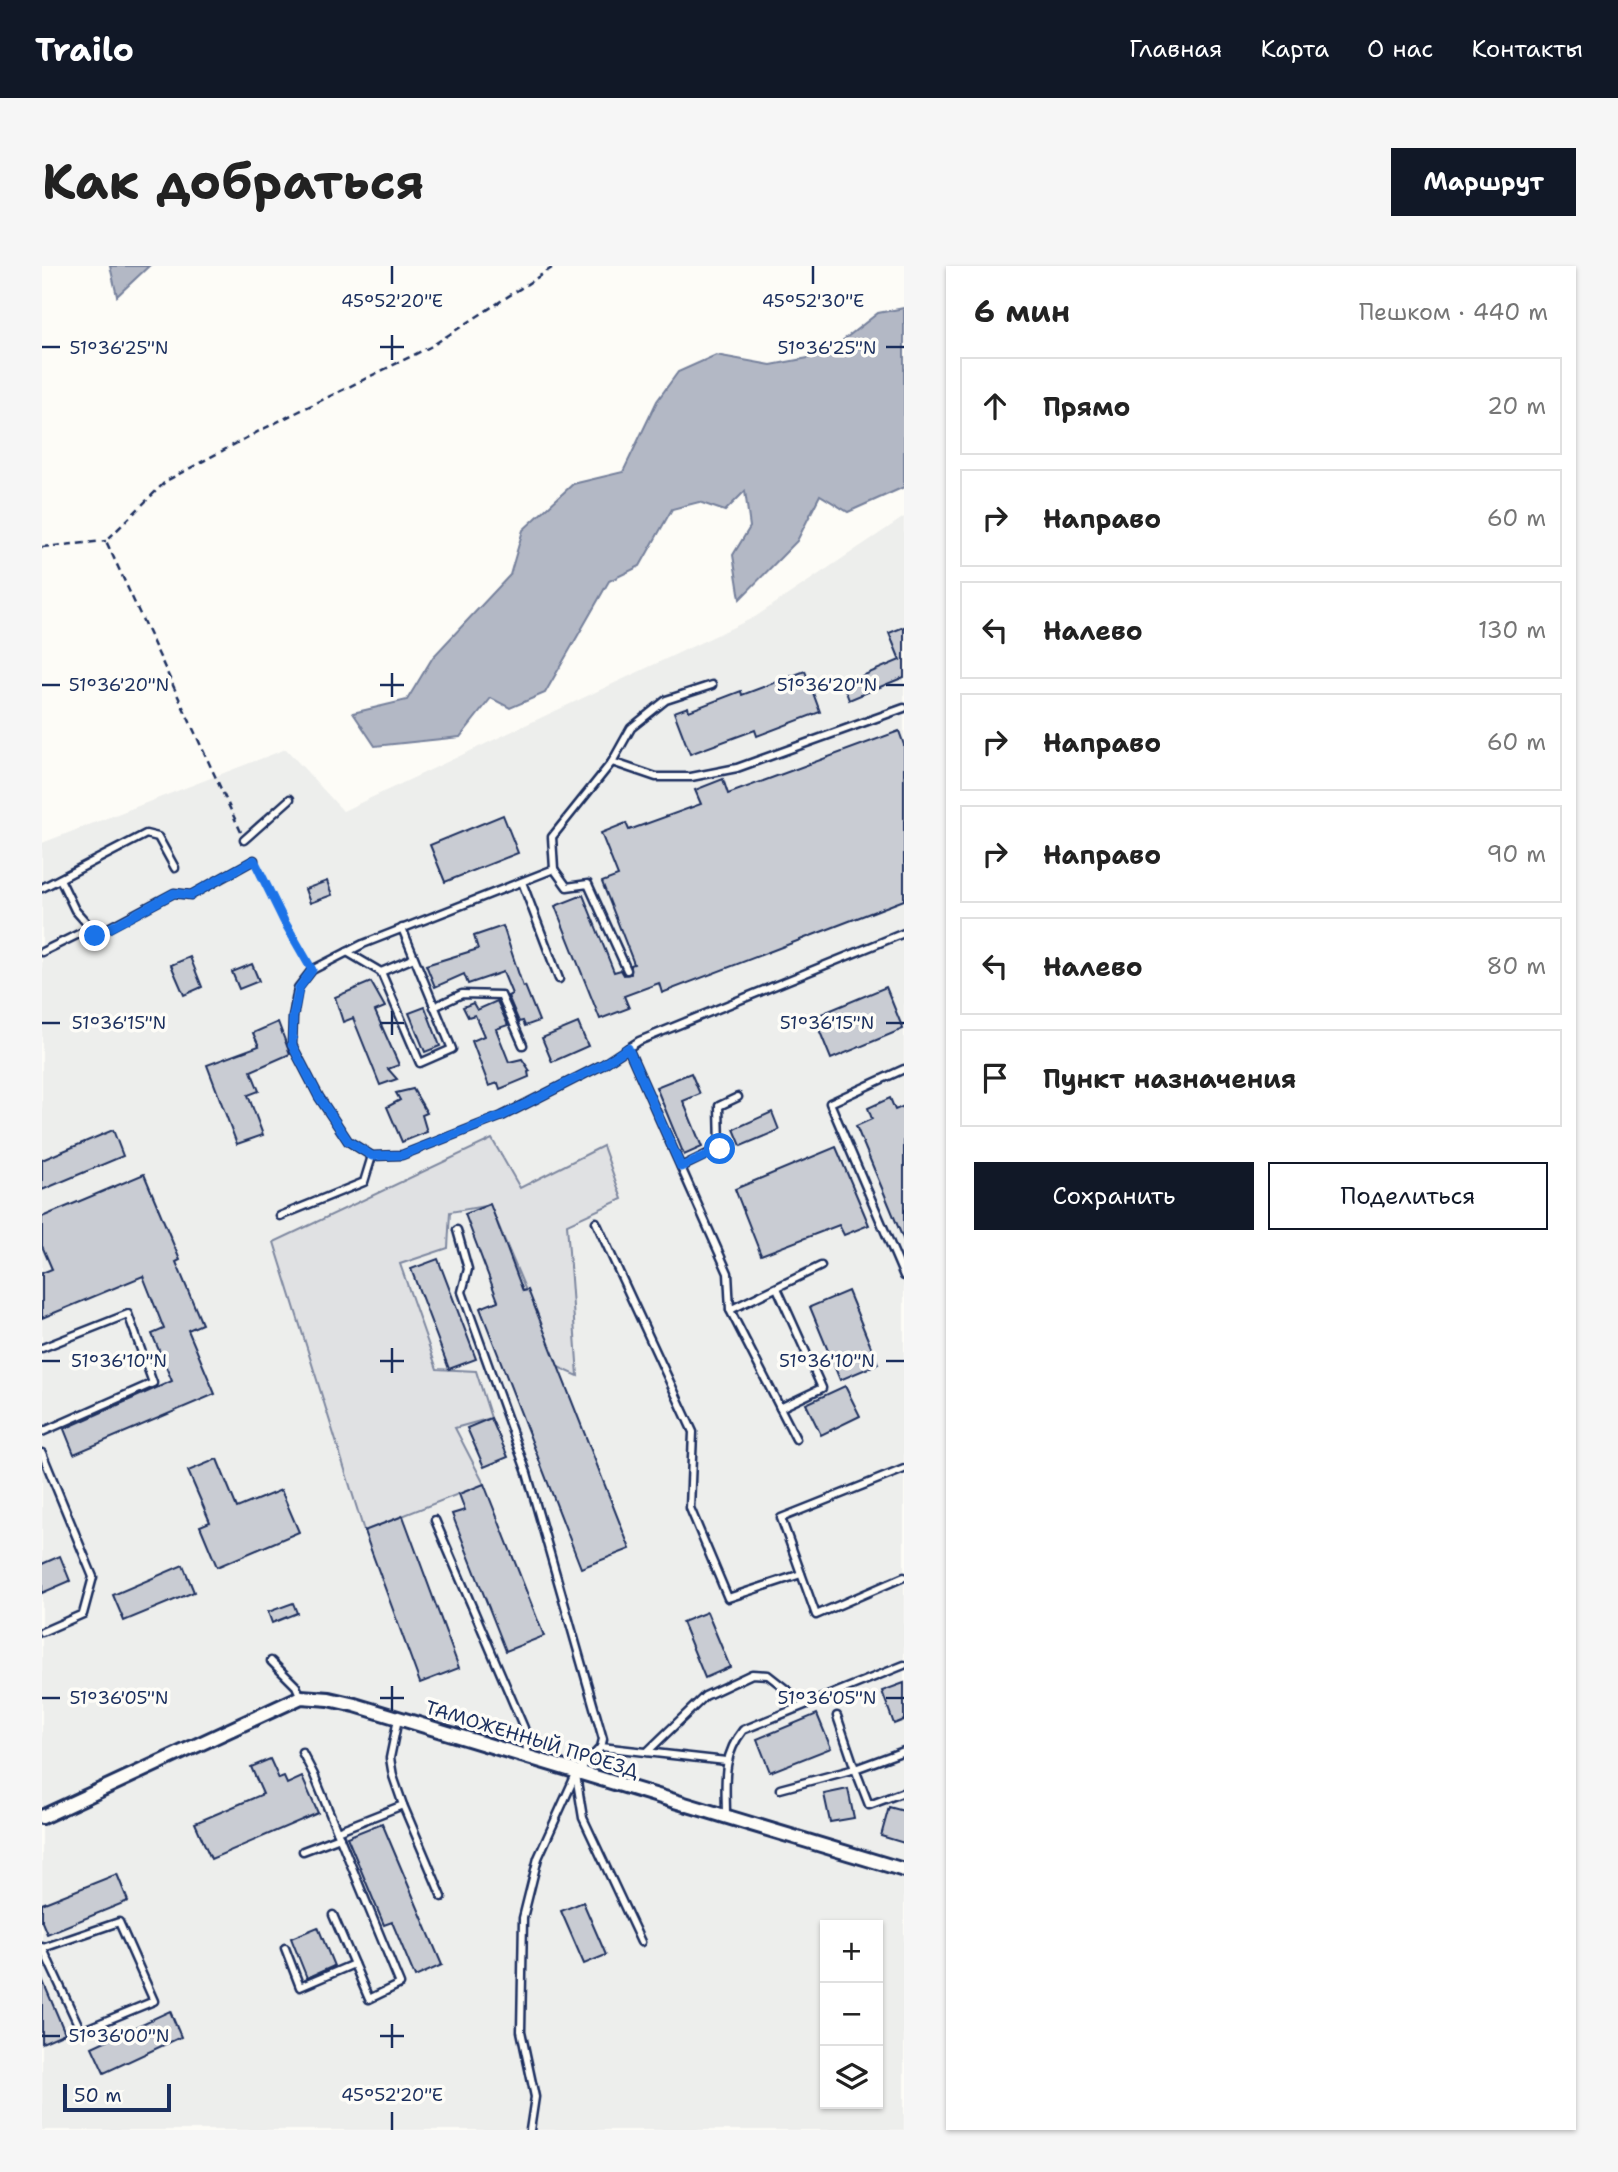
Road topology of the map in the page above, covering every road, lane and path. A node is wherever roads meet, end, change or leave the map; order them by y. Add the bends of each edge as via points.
1 (555, 266) edge
2 (106, 541) junction
3 (42, 547) edge
4 (712, 685) dead end
5 (904, 708) edge
6 (612, 762) junction
7 (290, 799) dead end
8 (244, 840) joint
9 (254, 860) joint
10 (175, 868) dead end
11 (554, 869) junction
12 (60, 878) junction
13 (522, 882) junction
14 (42, 887) edge
15 (91, 928) junction
16 (402, 928) junction
17 (904, 933) edge
18 (42, 952) edge
19 (347, 952) junction
20 (414, 958) junction
21 (312, 970) junction
22 (627, 970) dead end
23 (381, 972) junction
24 (559, 979) dead end
25 (434, 1007) junction
26 (523, 1045) dead end
27 (628, 1048) junction
28 (904, 1069) edge
29 (738, 1097) dead end
30 (372, 1156) junction
31 (681, 1167) junction
32 (280, 1216) dead end
33 (596, 1222) dead end
34 (457, 1230) dead end
35 (821, 1266) dead end
36 (904, 1276) edge
37 (777, 1287) junction
38 (730, 1310) junction
39 (42, 1348) edge
40 (780, 1408) junction
41 (42, 1432) edge
42 (796, 1439) dead end
43 (42, 1453) edge
44 (904, 1469) edge
45 (435, 1520) dead end
46 (801, 1574) junction
47 (904, 1577) edge
48 (42, 1632) edge
49 (271, 1661) dead end
50 (904, 1665) edge
51 (301, 1697) junction
52 (805, 1704) junction
53 (837, 1716) dead end
54 (398, 1719) junction
55 (601, 1747) junction
56 (904, 1751) edge
57 (302, 1752) dead end
58 (648, 1752) junction
59 (528, 1759) junction
60 (726, 1761) junction
61 (855, 1769) junction
62 (576, 1774) junction
63 (780, 1789) dead end
64 (904, 1792) edge
65 (403, 1805) junction
66 (726, 1816) junction
67 (42, 1818) edge
68 (339, 1834) junction
69 (303, 1851) dead end
70 (904, 1870) edge
71 (442, 1897) dead end
72 (333, 1915) dead end
73 (641, 1942) dead end
74 (42, 1948) edge
75 (285, 1948) dead end
76 (354, 1964) junction
77 (530, 2130) edge

1 - 2 path via 430,347 166,481
2 - 3 path
2 - 8 path
4 - 6 lane via 666,700 631,728
5 - 6 lane via 737,768 691,777 656,777
6 - 11 lane via 552,836
7 - 8 lane
9 - 15 lane via 191,895 174,893 95,936
9 - 21 path
10 - 12 lane via 158,837 146,834
11 - 13 lane
11 - 22 lane via 567,887 589,884
12 - 14 lane
12 - 15 lane via 75,910
13 - 16 lane
13 - 24 lane
15 - 18 lane
16 - 19 lane
16 - 20 lane
17 - 27 lane
19 - 21 lane
19 - 23 lane
20 - 23 lane
20 - 25 lane
21 - 30 lane via 299,988 292,1045 348,1141
23 - 25 lane via 420,1063 452,1049
25 - 26 lane via 463,994 501,995
27 - 30 lane via 502,1116 402,1155
27 - 31 lane
28 - 36 lane via 830,1102
29 - 31 lane via 719,1106 720,1149
30 - 32 lane via 364,1182
31 - 38 lane via 728,1273
33 - 46 lane via 693,1432 691,1508 728,1598
34 - 55 lane via 468,1269 462,1292 527,1473 603,1739
35 - 37 lane
37 - 38 lane
37 - 40 lane via 822,1388
38 - 40 lane
39 - 41 lane via 128,1314 153,1383
40 - 42 lane
43 - 48 lane via 93,1577 83,1614
44 - 46 lane via 781,1518
45 - 59 lane via 524,1728
46 - 47 lane via 816,1615
49 - 51 lane
50 - 52 lane
51 - 54 street, ТАМОЖЕННЫЙ ПРОЕЗД via 329,1699
51 - 67 street
52 - 58 lane via 768,1675 752,1674 705,1696
52 - 60 lane via 743,1730
53 - 61 lane
54 - 59 street, ТАМОЖЕННЫЙ ПРОЕЗД
54 - 65 lane via 390,1758
55 - 58 lane
55 - 62 lane
56 - 61 lane
57 - 68 lane
58 - 60 lane
59 - 62 street, ТАМОЖЕННЫЙ ПРОЕЗД
60 - 66 lane
61 - 63 lane
61 - 64 lane via 869,1805
62 - 66 street, ТАМОЖЕННЫЙ ПРОЕЗД
62 - 73 lane via 583,1818
62 - 77 lane via 538,1857 523,1918 521,2031 536,2097
65 - 68 lane
65 - 71 lane
66 - 70 street, ТАМОЖЕННЫЙ ПРОЕЗД
68 - 69 lane
68 - 76 lane via 400,1984 369,1999
72 - 76 lane
74 - 74 lane via 119,1922 154,2001 81,2031
75 - 76 lane via 300,1987

